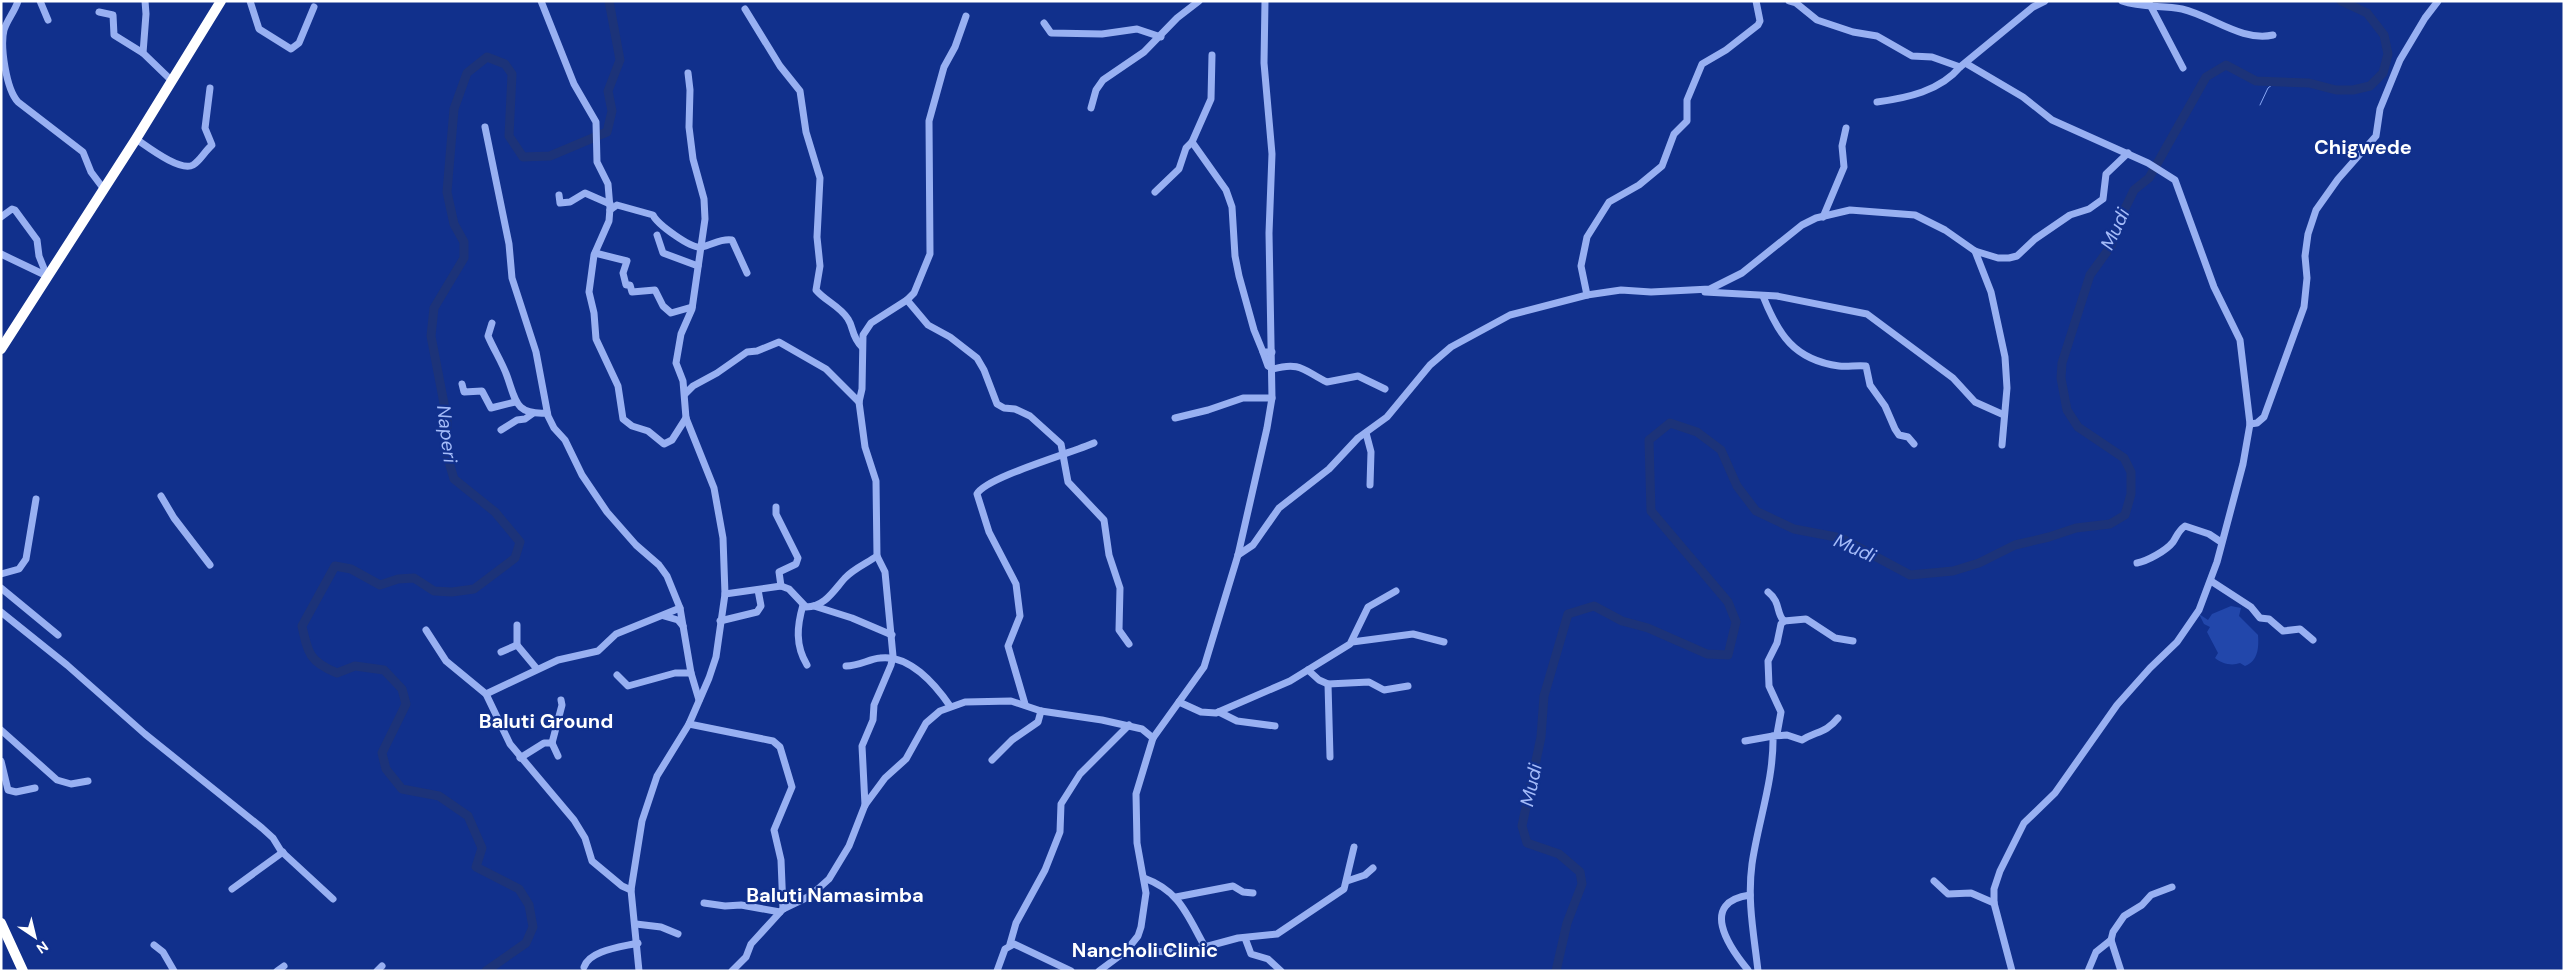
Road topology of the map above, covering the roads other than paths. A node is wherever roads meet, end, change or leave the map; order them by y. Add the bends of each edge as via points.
1 (18, 1) edge
2 (40, 1) edge
3 (145, 1) edge
4 (221, 1) edge
5 (250, 1) edge
6 (541, 1) edge
7 (1199, 1) edge
8 (1265, 1) edge
9 (1756, 1) edge
10 (1789, 1) edge
11 (2045, 1) edge
12 (2122, 1) edge
13 (2438, 1) edge
14 (2150, 5) edge
15 (314, 6) dead end
16 (744, 9) dead end
17 (99, 12) dead end
18 (966, 16) dead end
19 (48, 20) dead end
20 (1044, 23) dead end
21 (2273, 35) dead end
22 (1161, 36) junction
23 (143, 53) junction
24 (1212, 55) dead end
25 (1964, 66) junction
26 (2183, 68) dead end
27 (688, 73) dead end
28 (171, 80) junction
29 (210, 88) dead end
30 (1877, 102) dead end
31 (1091, 108) dead end
32 (485, 127) dead end
33 (1846, 128) dead end
34 (136, 139) junction
35 (1192, 142) junction
36 (2128, 153) junction
37 (103, 188) junction
38 (1155, 192) dead end
39 (559, 195) dead end
40 (610, 207) junction
41 (1, 217) edge
42 (1824, 217) junction
43 (657, 235) dead end
44 (699, 248) junction
45 (1975, 251) junction
46 (595, 253) junction
47 (1, 254) edge
48 (698, 266) junction
49 (747, 273) dead end
50 (47, 276) junction
51 (1698, 291) junction
52 (1587, 295) junction
53 (1763, 296) junction
54 (907, 300) junction
55 (692, 307) junction
56 (492, 323) dead end
57 (862, 347) junction
58 (1, 349) edge
59 (1263, 352) junction
60 (1272, 352) junction
61 (1272, 369) junction
62 (462, 384) dead end
63 (1385, 389) dead end
64 (685, 394) junction
65 (1272, 398) junction
66 (514, 402) junction
67 (859, 402) junction
68 (547, 413) junction
69 (532, 414) junction
70 (2004, 415) junction
71 (686, 418) junction
72 (1175, 418) dead end
73 (2250, 424) junction
74 (501, 430) dead end
75 (1366, 433) junction
76 (1094, 443) dead end
77 (1914, 444) dead end
78 (2002, 445) dead end
79 (1064, 455) junction
80 (1370, 485) dead end
81 (161, 496) dead end
82 (36, 499) dead end
83 (776, 507) dead end
84 (2221, 542) junction
85 (1238, 555) junction
86 (877, 556) junction
87 (2137, 563) dead end
88 (210, 565) dead end
89 (1, 574) edge
90 (2211, 580) junction
91 (781, 586) junction
92 (1, 588) edge
93 (758, 590) junction
94 (1396, 591) dead end
95 (1768, 592) dead end
96 (725, 594) junction
97 (803, 605) junction
98 (814, 606) junction
99 (680, 608) junction
100 (1, 612) edge
101 (664, 616) junction
102 (1784, 621) junction
103 (720, 622) junction
104 (516, 625) dead end
105 (685, 628) junction
106 (426, 630) dead end
107 (58, 635) dead end
108 (892, 635) junction
109 (2312, 640) dead end
110 (1854, 641) dead end
111 (1352, 642) junction
112 (1444, 642) dead end
113 (1129, 644) dead end
114 (517, 645) junction
115 (501, 652) dead end
116 (893, 656) junction
117 (806, 665) dead end
118 (846, 666) dead end
119 (537, 669) junction
120 (1308, 670) junction
121 (691, 673) junction
122 (618, 675) dead end
123 (1328, 684) junction
124 (1408, 686) dead end
125 (486, 694) junction
126 (561, 700) dead end
127 (699, 700) junction
128 (1179, 702) junction
129 (1024, 704) junction
130 (950, 706) junction
131 (1041, 711) junction
132 (1219, 712) junction
133 (1838, 718) dead end
134 (689, 724) junction
135 (1129, 725) junction
136 (1275, 726) dead end
137 (1, 730) edge
138 (1775, 735) junction
139 (1153, 738) junction
140 (1745, 742) dead end
141 (552, 743) junction
142 (558, 756) dead end
143 (1330, 757) dead end
144 (520, 758) junction
145 (992, 760) dead end
146 (1, 761) edge
147 (88, 781) dead end
148 (35, 788) dead end
149 (865, 805) junction
150 (1354, 847) dead end
151 (283, 852) junction
152 (1373, 868) dead end
153 (1144, 878) junction
154 (1347, 881) junction
155 (1934, 881) dead end
156 (2172, 887) dead end
157 (232, 889) dead end
158 (631, 890) junction
159 (1253, 893) dead end
160 (1750, 895) junction
161 (1176, 897) junction
162 (332, 899) dead end
163 (704, 903) dead end
164 (1994, 903) junction
165 (781, 910) junction
166 (1, 923) edge
167 (636, 924) junction
168 (3, 933) edge
169 (678, 934) dead end
170 (1245, 938) junction
171 (2111, 940) junction
172 (638, 942) junction
173 (1010, 944) junction
174 (154, 945) dead end
175 (1205, 947) junction
176 (1126, 951) junction
177 (284, 966) dead end
178 (584, 967) dead end
179 (1750, 970) edge
180 (23, 971) edge
181 (174, 971) edge
182 (277, 971) edge
183 (639, 971) edge
184 (732, 971) edge
185 (997, 971) edge
186 (1071, 971) edge
187 (1099, 971) edge
188 (1281, 971) edge
189 (1739, 971) edge
190 (1758, 971) edge
191 (2012, 971) edge
192 (2088, 971) edge
193 (2121, 971) edge

1 - 37 street via 3,35 5,69 11,93 18,102 83,152 91,172
2 - 19 street
3 - 23 street
4 - 28 highway
5 - 15 street via 259,29 291,48 299,43
6 - 40 street via 574,84 593,113 597,162 608,184
7 - 22 street
8 - 60 street via 1264,63 1272,154 1269,233
9 - 52 street via 1758,25 1702,64 1687,100 1687,121 1674,134 1662,166 1639,185 1609,202 1587,237 1581,266
10 - 25 street via 1818,20 1877,36 1912,56 1932,57
11 - 25 street via 2033,7
12 - 14 street
13 - 73 street via 2400,60 2380,109 2376,136 2316,210 2308,234 2304,307 2264,417
14 - 21 street via 2181,9 2243,33
14 - 26 street
16 - 57 street via 800,91 806,132 820,178 817,237 820,266 816,290 849,319 855,339
17 - 23 street via 113,15 114,35
18 - 54 street via 944,67 929,121 930,254 914,293
20 - 22 street via 1051,33 1102,34 1137,29
22 - 31 street via 1103,80
23 - 28 street
24 - 35 street via 1211,99
25 - 30 street via 1938,86
25 - 36 street via 2023,97 2052,120
27 - 44 street via 693,159 705,206
28 - 34 highway
29 - 34 street via 204,128 212,145 195,164 188,167 177,164
32 - 68 street via 509,244 512,278 536,352
33 - 42 street via 1842,146 1844,167
34 - 37 highway
35 - 38 street via 1185,150 1179,169
35 - 59 street via 1226,190 1232,207 1239,276
36 - 45 street via 2106,174 2103,199 2089,209 2064,219 2017,256 1998,258
36 - 73 street via 2163,170 2178,185 2214,288 2240,340
37 - 50 highway
39 - 40 street via 560,203 570,202 584,193
40 - 44 street via 618,205 653,214 655,220 686,243
40 - 46 street via 609,221
41 - 50 street via 14,210 37,240 40,261
42 - 45 street via 1850,210 1908,214 1945,230
42 - 51 street via 1802,224 1742,273 1721,285
43 - 48 street via 663,252
44 - 48 street
44 - 49 street via 732,240
45 - 70 street via 1991,292 2005,357 2007,388
46 - 55 street via 627,261 623,273 632,292 655,290 663,306 671,313
46 - 71 street via 589,292 596,339 618,386 623,419 648,431 664,444 672,440
47 - 50 street
48 - 55 street
50 - 58 highway
51 - 52 street via 1621,290
51 - 53 street
52 - 75 street via 1510,315 1451,347 1417,379 1387,417
53 - 70 street via 1824,304 1871,316 1953,378 1975,402
53 - 77 street via 1778,330 1802,355 1836,365 1866,366 1870,385 1885,406 1895,430
54 - 57 street via 871,323
54 - 79 street via 928,324 977,358 997,404 1030,416 1061,444
55 - 64 street via 681,334 676,363
56 - 66 street via 488,336
57 - 67 street
59 - 60 street
59 - 61 street via 1265,362
60 - 61 street
61 - 63 street via 1295,366 1327,382 1363,376
61 - 65 street
62 - 66 street via 464,392 482,391 491,408
64 - 67 street via 747,352 779,342 826,369
64 - 71 street
65 - 72 street via 1243,398
65 - 85 street
66 - 69 street
67 - 86 street via 865,447 876,481
68 - 69 street
68 - 99 street via 607,512 667,576
69 - 74 street
70 - 78 street
71 - 96 street via 714,488 723,538
73 - 84 street via 2243,464
75 - 80 street via 1371,452
75 - 85 street via 1329,469 1280,508 1253,545
76 - 79 street
79 - 113 street via 1068,482 1104,520 1109,555 1120,588 1119,630
79 - 129 street via 987,484 977,494 989,532 1016,584 1020,616 1008,646
81 - 88 street
82 - 89 street via 26,559 19,569
83 - 91 street via 776,514 792,542 798,562 779,572
84 - 87 street via 2185,526 2170,545
84 - 90 street
85 - 128 street via 1204,667
86 - 98 street via 844,578 830,596
86 - 108 street via 885,572
90 - 109 street via 2251,607 2260,618 2269,619 2283,631 2300,629
90 - 164 street via 2199,610 2177,642 2117,705 2055,793 2020,827 1996,881
91 - 93 street
91 - 97 street via 789,589
92 - 107 street
93 - 96 street
93 - 103 street via 761,606 757,612
94 - 111 street via 1368,607
95 - 102 street via 1777,601
96 - 103 street
97 - 98 street
97 - 117 street via 797,633
98 - 108 street
99 - 101 street
99 - 105 street
100 - 151 street via 262,828
101 - 105 street via 678,620
101 - 119 street via 616,634 598,651 587,651
102 - 110 street via 1806,619 1835,638
102 - 138 street via 1768,661 1769,686 1781,712
103 - 127 street via 716,657
104 - 114 street
105 - 121 street
106 - 125 street via 446,661
108 - 116 street
111 - 112 street via 1412,634 1427,635
111 - 120 street
114 - 115 street
114 - 119 street
116 - 118 street
116 - 130 street via 933,682
116 - 149 street via 862,746
119 - 125 street
120 - 123 street
120 - 132 street
121 - 122 street via 675,673 628,686
121 - 127 street
123 - 124 street via 1369,682 1384,690
123 - 143 street
125 - 144 street via 501,728
126 - 141 street
127 - 134 street
128 - 132 street via 1201,712
128 - 139 street
129 - 130 street via 996,700
129 - 131 street
130 - 149 street via 926,723 906,759 884,778
131 - 135 street
131 - 145 street via 1038,722 1012,740
132 - 136 street via 1237,721
133 - 138 street via 1823,732 1810,734 1802,740
134 - 158 street via 657,776 650,796 642,821
134 - 165 street via 773,741 780,747 792,788 774,830 781,860
135 - 139 street via 1142,728
135 - 173 street via 1080,774 1061,804 1061,828 1055,846 1016,923
137 - 147 street via 57,780 71,784
138 - 140 street
138 - 160 street via 1752,866
139 - 153 street via 1135,807 1137,843
141 - 142 street
141 - 144 street via 544,743
144 - 158 street via 574,820 595,864
146 - 148 street via 8,790 16,792
149 - 165 street via 847,850 829,879 810,896
150 - 154 street via 1348,863
151 - 157 street
151 - 162 street
152 - 154 street via 1365,875
153 - 161 street via 1167,888
153 - 176 street via 1146,893 1141,928
154 - 170 street via 1344,889 1332,899 1276,934
155 - 164 street via 1948,894 1975,894
156 - 171 street via 2151,895 2142,906 2127,913
158 - 167 street
159 - 161 street via 1233,886
160 - 179 street via 1732,901 1722,910 1720,918 1728,941
160 - 190 street
161 - 175 street
163 - 165 street
164 - 191 street
165 - 184 street via 751,944 745,959
166 - 168 highway
167 - 169 street via 662,927
167 - 172 street
168 - 180 highway
170 - 175 street
170 - 188 street via 1251,954 1268,959
171 - 192 street via 2096,952
171 - 193 street
172 - 178 street via 592,956
172 - 183 street
173 - 185 street
173 - 186 street via 1018,944
174 - 181 street via 164,952
175 - 176 street via 1186,952
176 - 187 street
177 - 182 street
179 - 189 street

